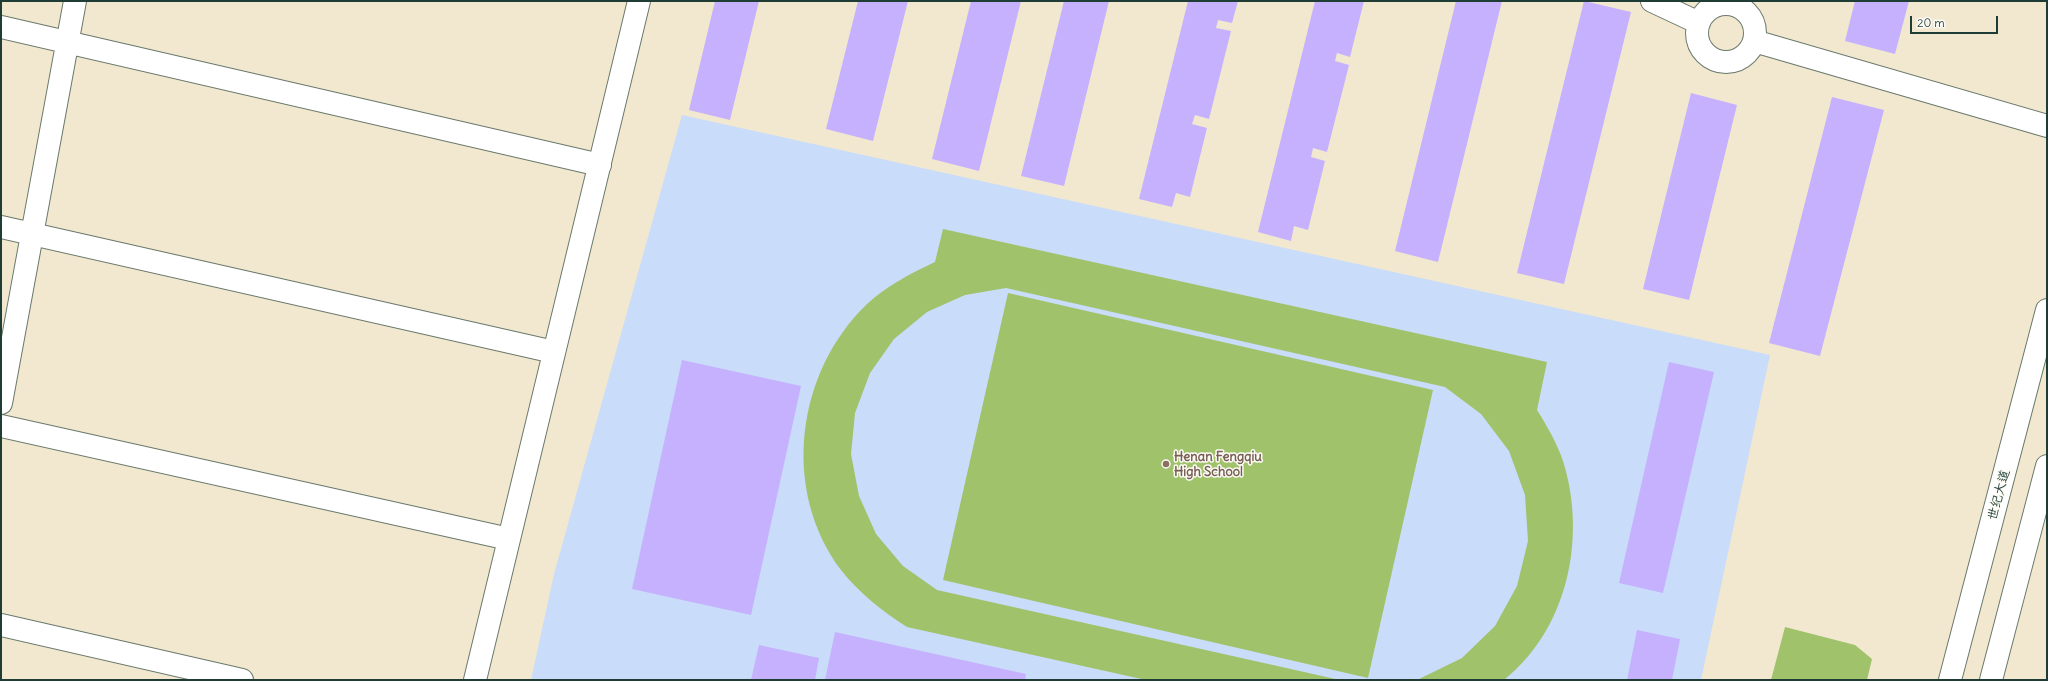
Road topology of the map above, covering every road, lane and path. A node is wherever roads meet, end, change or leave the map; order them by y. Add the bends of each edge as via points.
1 (75, 1) edge
2 (639, 1) edge
3 (1652, 1) edge
4 (1699, 23) junction
5 (1, 27) edge
6 (67, 42) junction
7 (1754, 42) junction
8 (2047, 126) edge
9 (600, 164) junction
10 (1, 227) edge
11 (32, 234) junction
12 (2047, 310) edge
13 (554, 352) junction
14 (1, 403) edge
15 (1, 426) edge
16 (2047, 466) edge
17 (510, 539) junction
18 (1, 625) edge
19 (242, 680) edge
20 (475, 680) edge
21 (1950, 680) edge
22 (1990, 680) edge

1 - 6 street
2 - 9 street
3 - 4 street
4 - 7 street via 1704,13 1714,7 1724,4 1736,5 1747,12 1754,22
4 - 7 street via 1698,45 1713,60 1723,63 1734,62 1745,56
5 - 6 street
6 - 9 street
6 - 11 street
7 - 8 street
9 - 13 street
10 - 11 street
11 - 13 street
11 - 14 street
12 - 21 street, 世纪大道
13 - 17 street
15 - 17 street
16 - 22 street
17 - 20 street
18 - 19 street

